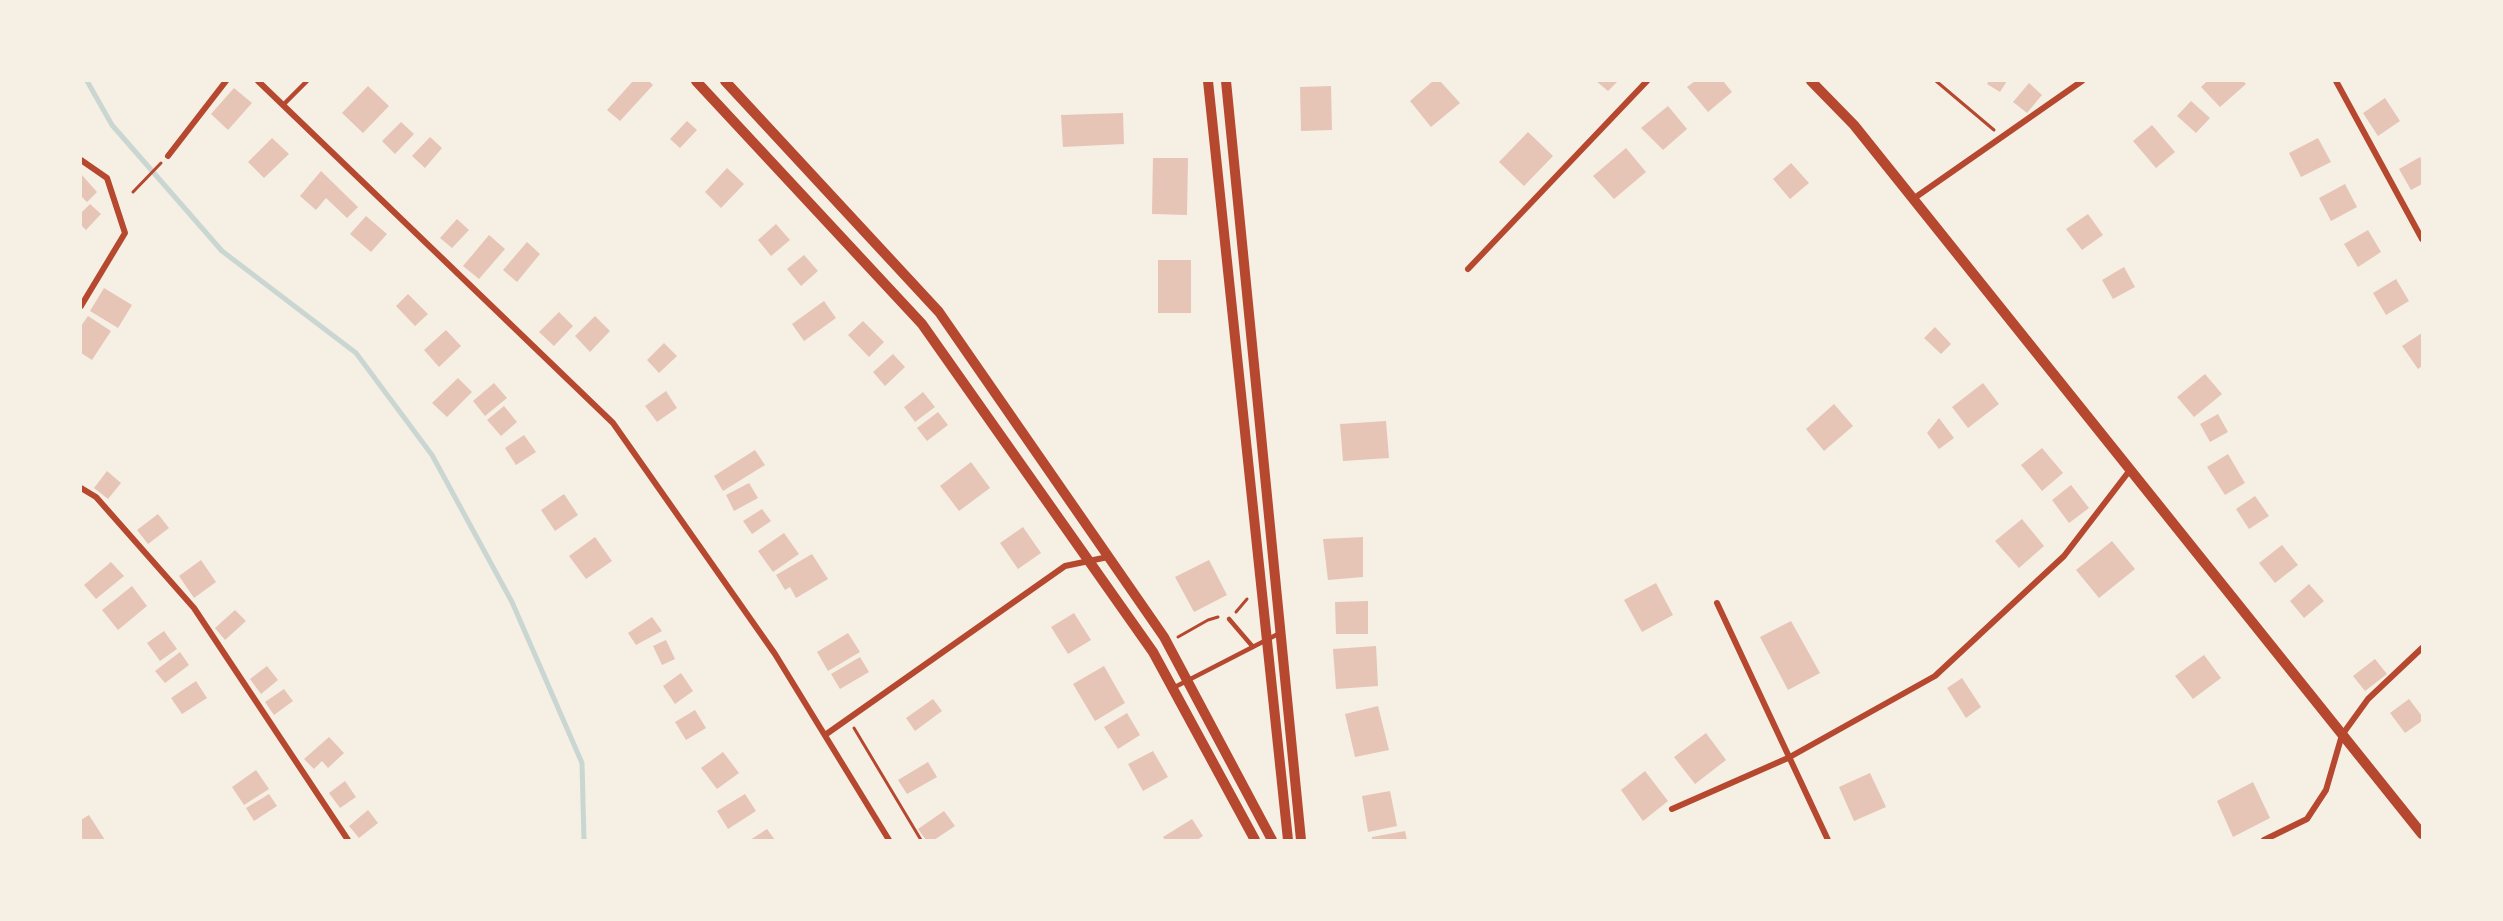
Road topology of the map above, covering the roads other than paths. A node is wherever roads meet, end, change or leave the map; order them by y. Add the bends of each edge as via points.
1 (226, 81) edge
2 (258, 81) edge
3 (307, 81) edge
4 (696, 81) edge
5 (725, 81) edge
6 (1208, 81) edge
7 (1226, 81) edge
8 (1647, 81) edge
9 (1811, 81) edge
10 (2082, 81) edge
11 (2336, 81) edge
12 (283, 105) junction
13 (168, 156) road end
14 (81, 160) edge
15 (1913, 199) junction
16 (2422, 239) edge
17 (1468, 269) dead end
18 (81, 306) edge
19 (2130, 470) junction
20 (81, 488) edge
21 (1108, 557) junction
22 (1090, 561) junction
23 (1717, 603) dead end
24 (1229, 619) road end
25 (1280, 633) junction
26 (1268, 640) junction
27 (1253, 647) junction
28 (2422, 648) edge
29 (1187, 681) junction
30 (1173, 688) junction
31 (825, 735) junction
32 (2342, 735) junction
33 (1788, 758) junction
34 (1672, 809) dead end
35 (2422, 834) edge
36 (348, 840) edge
37 (889, 840) edge
38 (1255, 840) edge
39 (1272, 840) edge
40 (1288, 840) edge
41 (1301, 840) edge
42 (1828, 840) edge
43 (2264, 840) edge

1 - 13 street
2 - 12 street
3 - 12 lane
4 - 22 street via 922,324
5 - 21 street via 939,312
6 - 26 street
7 - 25 street
8 - 17 street
9 - 15 street via 1854,124
10 - 15 street
11 - 16 street
12 - 31 street via 613,423 775,654
14 - 18 street via 107,178 125,233
15 - 19 street
19 - 32 street
19 - 33 street via 2064,556 1935,676
20 - 36 street via 96,497 194,608
21 - 22 street
21 - 29 street via 1167,644
22 - 30 street via 1154,652
22 - 31 street via 1065,566
23 - 33 street
24 - 27 lane
25 - 26 lane
25 - 41 street
26 - 27 lane
26 - 40 street
27 - 29 lane
28 - 32 street via 2368,699
29 - 30 lane
29 - 39 street
30 - 38 street
31 - 37 street
32 - 35 street
32 - 43 street via 2326,790 2307,819
33 - 34 street
33 - 42 street

